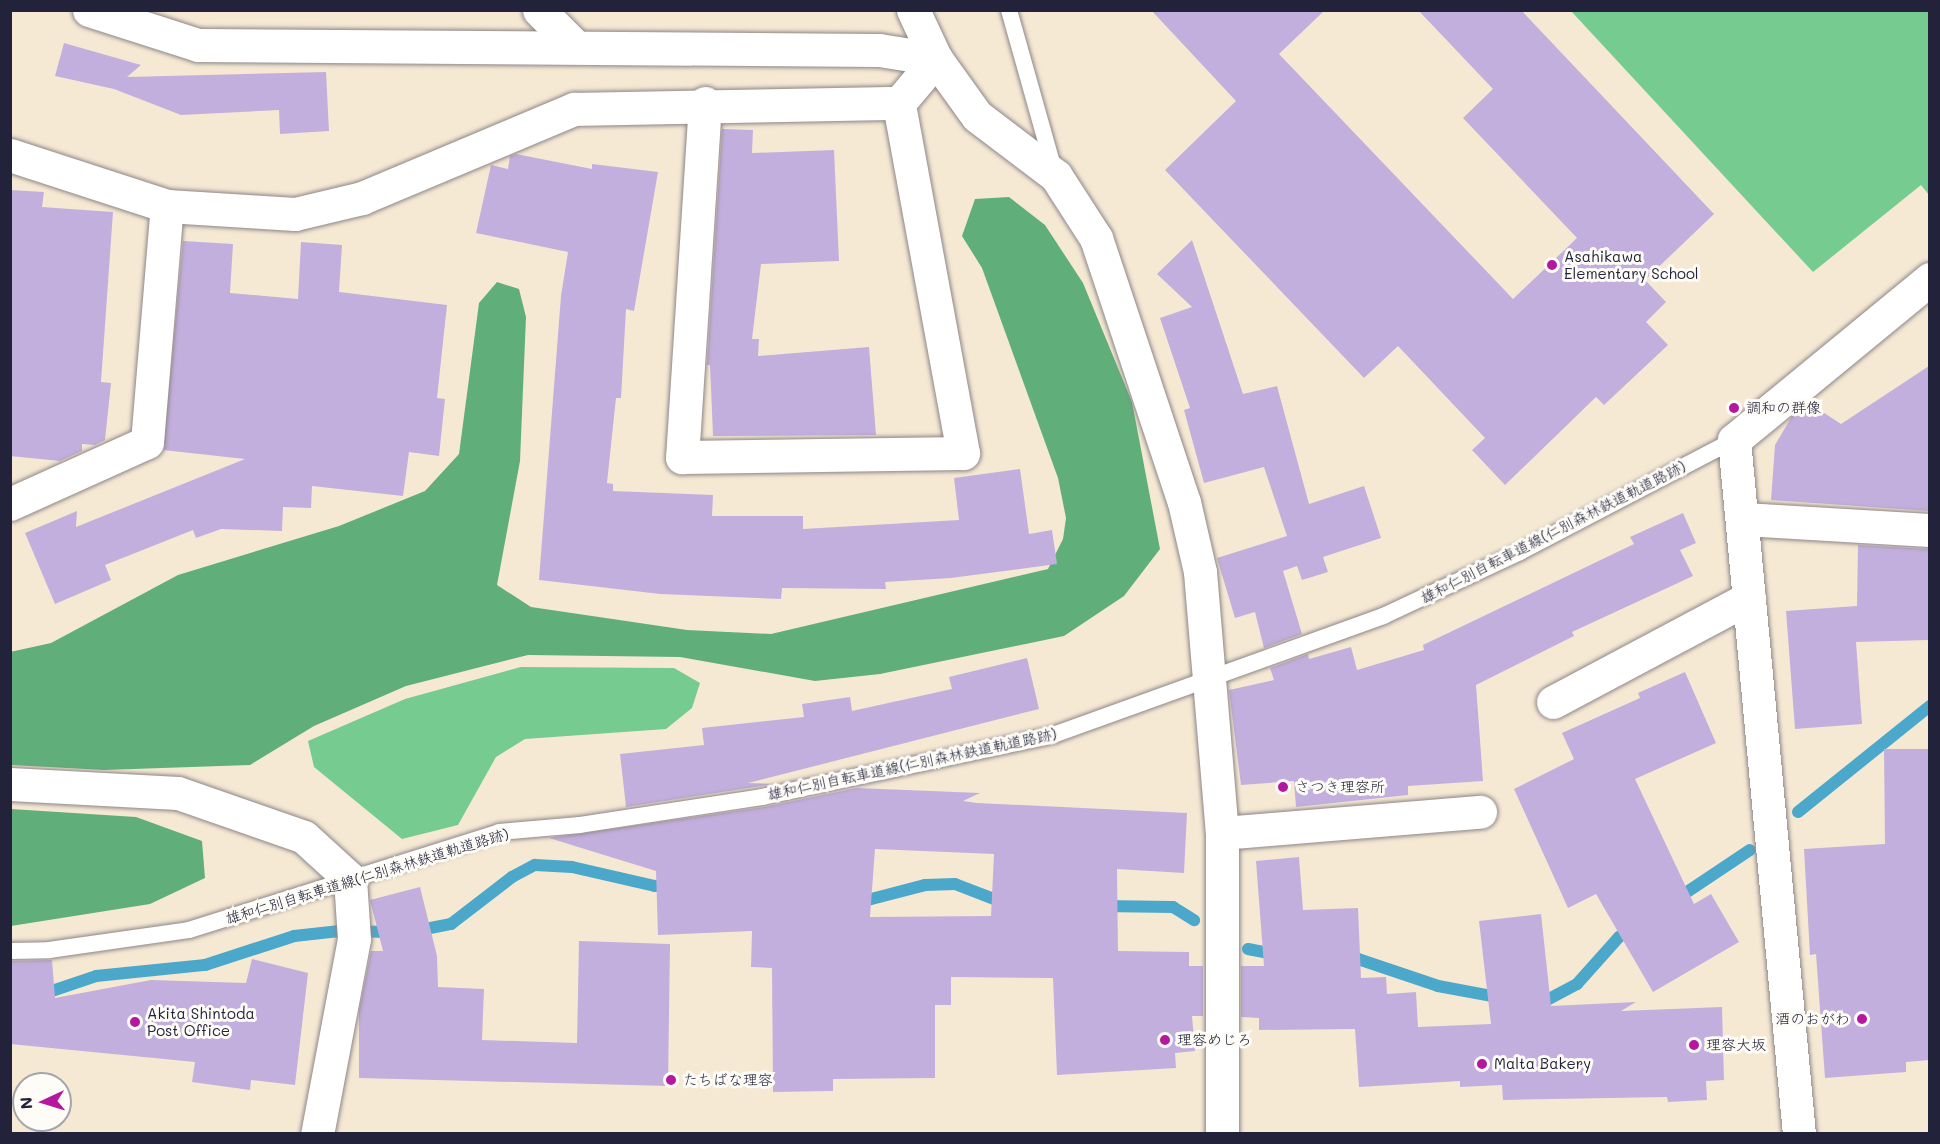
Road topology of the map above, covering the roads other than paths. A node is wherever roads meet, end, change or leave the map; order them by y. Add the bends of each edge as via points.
1 (89, 10) edge
2 (539, 10) edge
3 (913, 10) edge
4 (1009, 10) edge
5 (575, 46) junction
6 (936, 59) junction
7 (705, 103) junction
8 (899, 103) junction
9 (10, 155) edge
10 (1056, 176) junction
11 (167, 206) junction
12 (1929, 279) edge
13 (1734, 440) junction
14 (10, 504) edge
15 (1743, 519) junction
16 (1929, 530) edge
17 (1749, 598) junction
18 (1211, 676) junction
19 (1553, 702) dead end
20 (10, 784) edge
21 (1480, 812) dead end
22 (1222, 833) junction
23 (350, 879) junction
24 (10, 951) edge
25 (317, 1134) edge
26 (1222, 1134) edge
27 (1800, 1134) edge

1 - 5 street via 198,45
2 - 5 street
3 - 6 street
4 - 10 lane
5 - 6 street via 879,50
6 - 8 street
6 - 10 street via 977,116
7 - 8 street
7 - 8 street via 682,458 963,453
7 - 11 street via 574,109 362,198 295,214
9 - 11 street
10 - 18 street via 1096,238 1184,502 1200,572
11 - 14 street via 147,442
12 - 13 street, 雄和仁別自転車道線(仁別森林鉄道軌道路跡)
13 - 15 street
13 - 18 lane, 雄和仁別自転車道線(仁別森林鉄道軌道路跡) via 1520,552 1383,616
15 - 16 street
15 - 17 street
17 - 19 street
17 - 27 street
18 - 22 street
18 - 23 lane, 雄和仁別自転車道線(仁別森林鉄道軌道路跡) via 1053,735 762,797 580,825 499,832
20 - 23 street via 178,793 304,837
21 - 22 street
22 - 26 street
23 - 24 lane, 雄和仁別自転車道線(仁別森林鉄道軌道路跡) via 189,930 49,950
23 - 25 street via 354,929

